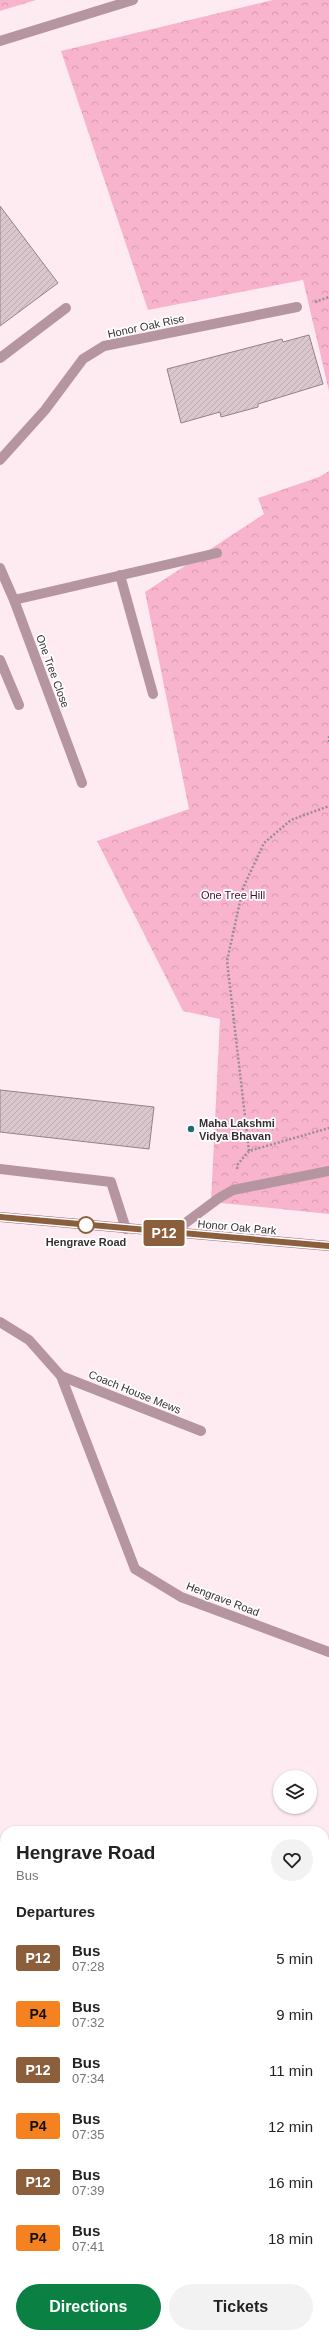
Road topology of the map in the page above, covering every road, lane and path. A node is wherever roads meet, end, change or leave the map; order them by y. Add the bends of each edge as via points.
1 (133, 0) edge
2 (0, 41) edge
3 (297, 307) dead end
4 (66, 308) dead end
5 (0, 358) edge
6 (1, 455) edge
7 (217, 553) dead end
8 (0, 568) edge
9 (120, 575) junction
10 (14, 600) junction
11 (0, 660) edge
12 (153, 694) dead end
13 (20, 705) dead end
14 (329, 736) edge
15 (329, 743) edge
16 (82, 783) dead end
17 (329, 806) edge
18 (329, 1128) edge
19 (0, 1169) edge
20 (329, 1171) edge
21 (0, 1217) edge
22 (126, 1229) junction
23 (172, 1234) junction
24 (329, 1246) edge
25 (0, 1322) edge
26 (61, 1376) junction
27 (201, 1431) dead end
28 (329, 1652) edge

1 - 2 street
3 - 6 street, Honor Oak Rise via 104,346 83,359 45,410
4 - 5 street
7 - 9 street
8 - 10 street, One Tree Close
9 - 10 street
9 - 12 street
10 - 16 street, One Tree Close
11 - 13 street
14 - 15 path
17 - 18 path via 291,820 264,843 243,888 227,961 249,1151
19 - 22 street via 111,1182
20 - 23 street via 233,1190
21 - 22 main road, Honor Oak Park
22 - 23 main road, Honor Oak Park
23 - 24 main road, Honor Oak Park
25 - 26 street, Hengrave Road via 29,1340
26 - 27 street, Coach House Mews
26 - 28 street, Hengrave Road via 135,1569 181,1597

